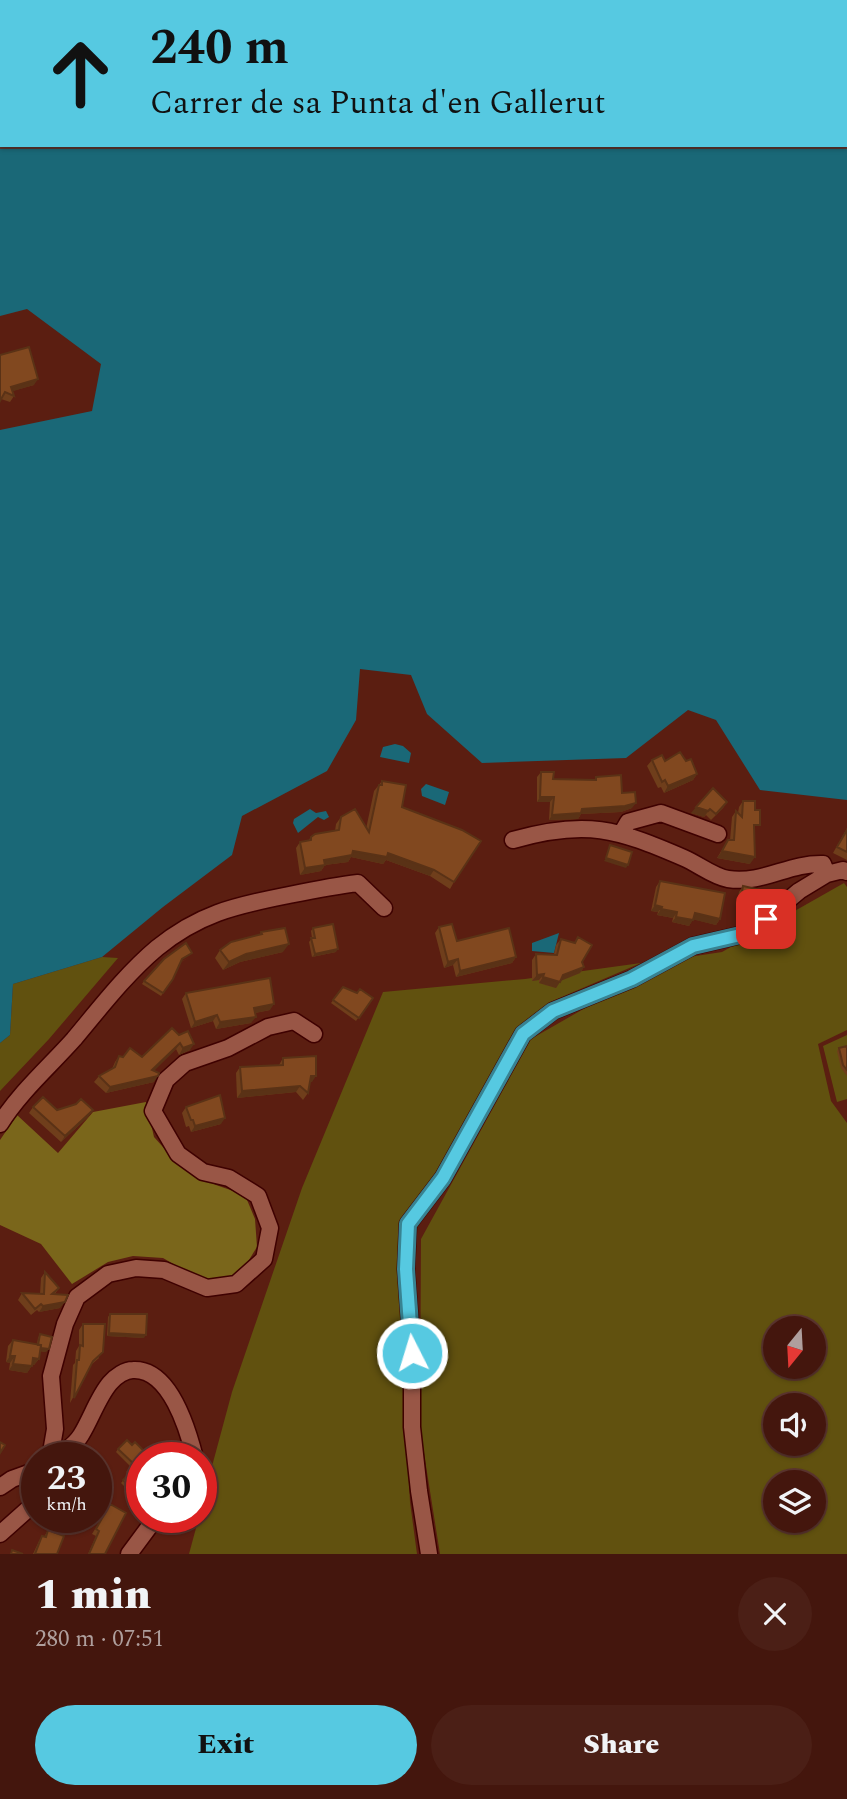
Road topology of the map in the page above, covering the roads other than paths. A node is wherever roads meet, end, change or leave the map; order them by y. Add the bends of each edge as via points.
1 (621, 834) junction
2 (718, 834) dead end
3 (513, 840) dead end
4 (847, 872) edge
5 (827, 874) junction
6 (384, 908) dead end
7 (314, 1034) dead end
8 (0, 1124) edge
9 (53, 1442) edge
10 (76, 1442) edge
11 (190, 1442) edge
12 (21, 1476) edge
13 (0, 1488) edge
14 (21, 1515) edge
15 (145, 1533) edge
16 (0, 1534) edge
17 (129, 1554) edge
18 (429, 1554) edge

1 - 2 street via 628,822 661,813
1 - 3 street via 576,828
1 - 5 street via 725,879 755,880 803,864 823,864
4 - 5 street
5 - 18 street via 749,933 693,946 632,979 553,1011 523,1034 443,1178 408,1224 412,1427
6 - 8 street via 358,884 244,903 198,921 158,948 118,988 17,1099
7 - 9 street via 294,1021 268,1027 185,1063 166,1080 153,1111 178,1154 203,1172 229,1178 258,1196 270,1228 264,1259 236,1284 207,1288 164,1270 136,1268 108,1274 77,1297 51,1376
10 - 11 street via 110,1383 125,1371 138,1370 153,1374 170,1392
12 - 13 street
14 - 16 street
15 - 17 street

